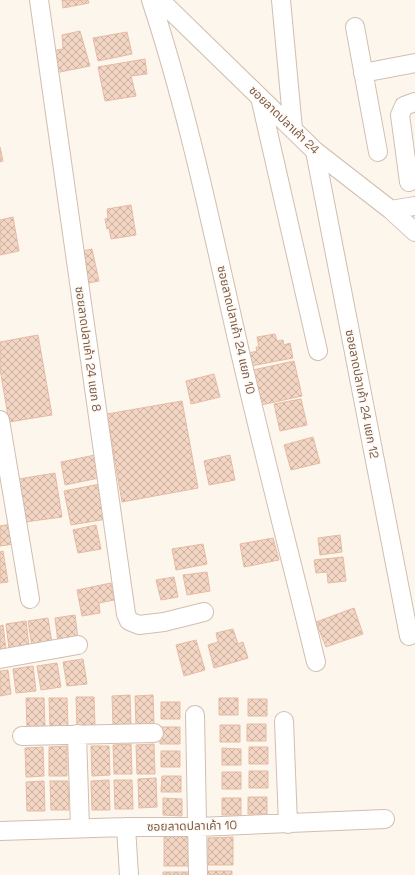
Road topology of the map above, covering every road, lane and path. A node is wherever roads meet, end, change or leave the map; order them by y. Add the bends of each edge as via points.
1 (39, 0) edge
2 (151, 0) edge
3 (160, 0) edge
4 (281, 0) edge
5 (355, 27) dead end
6 (415, 63) edge
7 (363, 73) junction
8 (260, 97) junction
9 (415, 102) edge
10 (292, 129) junction
11 (315, 151) junction
12 (378, 152) dead end
13 (409, 182) dead end
14 (415, 206) edge
15 (391, 210) junction
16 (415, 232) edge
17 (318, 351) dead end
18 (0, 420) edge
19 (30, 600) dead end
20 (204, 612) dead end
21 (409, 636) dead end
22 (78, 645) dead end
23 (0, 659) edge
24 (316, 662) dead end
25 (195, 715) dead end
26 (284, 721) dead end
27 (154, 733) dead end
28 (77, 734) junction
29 (22, 736) dead end
30 (385, 820) dead end
31 (288, 824) junction
32 (126, 827) junction
33 (198, 827) junction
34 (80, 828) junction
35 (0, 831) edge
36 (129, 875) edge
37 (198, 875) edge

1 - 20 street, ซอยลาดปลาเค้า 24 แยก 8 via 126,614 129,621 139,625
2 - 24 street, ซอยลาดปลาเค้า 24 แยก 10 via 164,40 205,198
3 - 8 street, ซอยลาดปลาเค้า 24
4 - 10 street
5 - 7 street
6 - 7 street
7 - 12 street
8 - 10 street, ซอยลาดปลาเค้า 24
8 - 17 street
9 - 13 street via 404,106 400,115
10 - 11 street, ซอยลาดปลาเค้า 24
11 - 15 street, ซอยลาดปลาเค้า 24
11 - 21 street, ซอยลาดปลาเค้า 24 แยก 12
14 - 15 street
15 - 16 street, ซอยลาดปลาเค้า 24
18 - 19 street
22 - 23 street
25 - 33 street
26 - 31 street
27 - 28 street
28 - 29 street
28 - 34 street
30 - 31 street, ซอยลาดปลาเค้า 10
31 - 33 street, ซอยลาดปลาเค้า 10
32 - 33 street, ซอยลาดปลาเค้า 10
32 - 34 street, ซอยลาดปลาเค้า 10
32 - 36 street
33 - 37 street
34 - 35 street, ซอยลาดปลาเค้า 10

